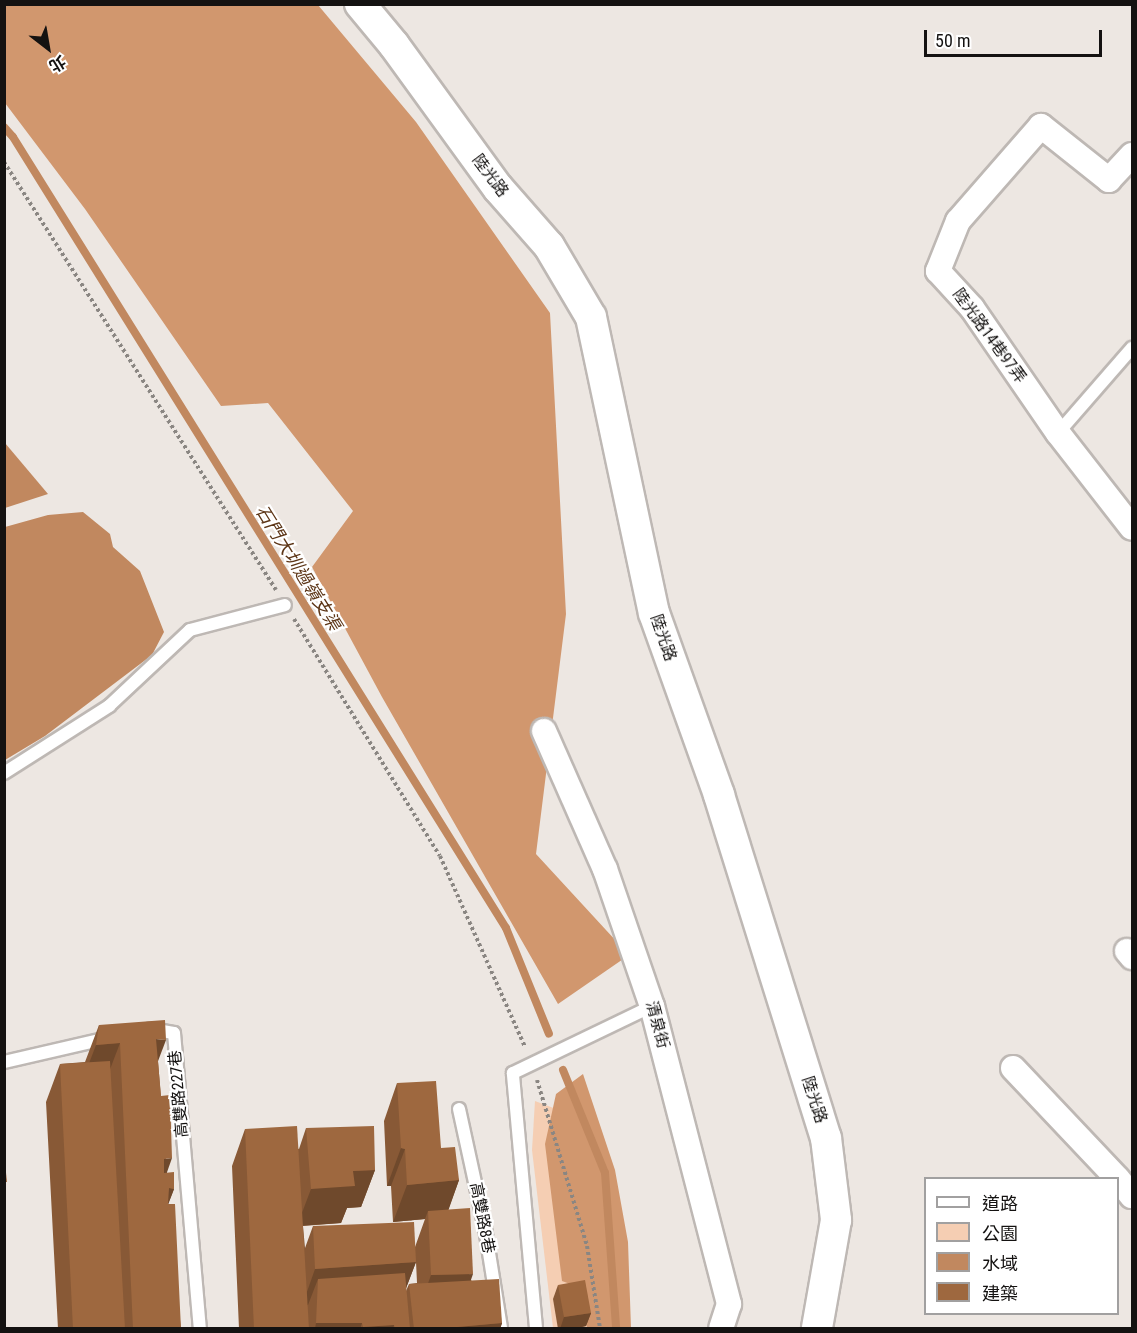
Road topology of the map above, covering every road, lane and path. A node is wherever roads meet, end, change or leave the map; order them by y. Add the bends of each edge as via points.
1 (360, 4) edge
2 (1132, 155) edge
3 (4, 162) edge
4 (1132, 348) edge
5 (1058, 433) junction
6 (1132, 528) edge
7 (285, 605) junction
8 (544, 731) dead end
9 (4, 773) edge
10 (652, 1006) junction
11 (4, 1062) edge
12 (532, 1063) junction
13 (1013, 1068) dead end
14 (459, 1109) dead end
15 (1115, 1177) edge
16 (1119, 1181) edge
17 (1132, 1196) edge
18 (200, 1329) edge
19 (501, 1329) edge
20 (536, 1329) edge
21 (600, 1329) edge
22 (721, 1329) edge
23 (817, 1329) edge

1 - 23 street, 陸光路 via 498,188 549,246 591,317 654,613 719,795 826,1138 836,1221
2 - 5 street, 陸光路14巷97弄 via 1109,180 1041,126 958,221 938,271 972,308
3 - 7 path
4 - 5 lane
5 - 6 street, 陸光路14巷97弄
7 - 9 lane via 190,630 109,706
7 - 12 path via 440,856
8 - 10 street, 清泉街 via 605,869
10 - 12 lane
10 - 22 street, 清泉街 via 729,1304
11 - 18 lane, 高雙路227巷 via 148,1028 174,1033
12 - 20 lane via 513,1073
12 - 21 path via 587,1246
13 - 15 street
14 - 19 lane, 高雙路8巷
16 - 17 street

